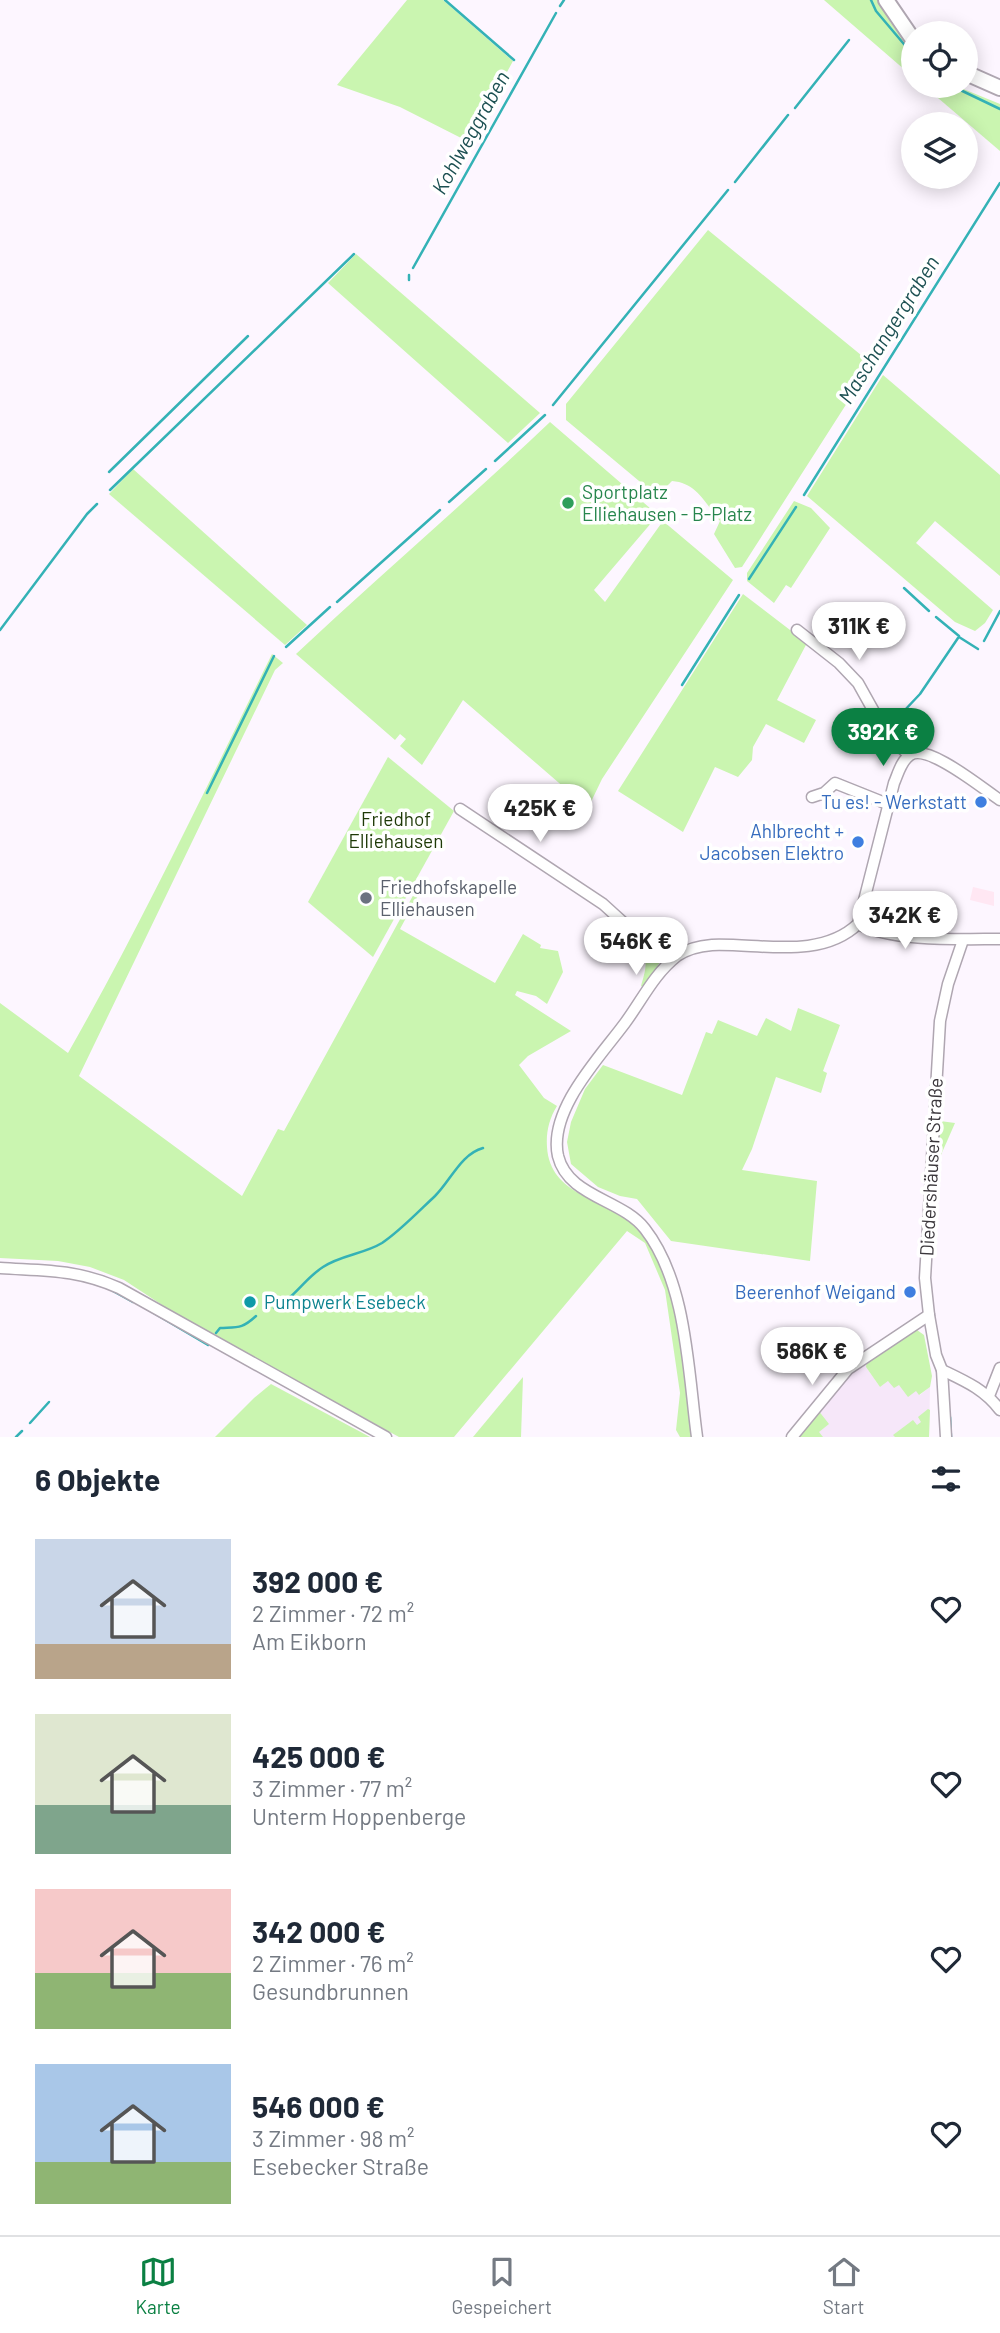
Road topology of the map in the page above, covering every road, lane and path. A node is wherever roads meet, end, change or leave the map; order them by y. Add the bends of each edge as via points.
1 (895, 1) edge
2 (904, 21) edge
3 (910, 21) edge
4 (978, 78) edge
5 (978, 87) edge
6 (1000, 88) edge
7 (1000, 95) edge
8 (797, 630) dead end
9 (909, 755) junction
10 (812, 797) dead end
11 (1000, 800) edge
12 (890, 805) junction
13 (460, 809) dead end
14 (858, 924) junction
15 (1000, 939) edge
16 (963, 940) junction
17 (674, 958) junction
18 (0, 1268) edge
19 (929, 1314) junction
20 (1000, 1368) edge
21 (942, 1370) junction
22 (989, 1396) junction
23 (1000, 1409) edge
24 (386, 1437) edge
25 (697, 1437) edge
26 (792, 1437) edge
27 (946, 1437) edge

1 - 2 highway
1 - 3 highway
4 - 6 highway
5 - 7 highway
8 - 9 street via 858,683 887,735
9 - 11 street via 932,756
9 - 12 street via 898,773
10 - 12 street via 835,783
12 - 14 street
13 - 17 street via 603,904 625,924 663,945
14 - 16 street via 884,933
14 - 17 street via 810,946 712,945
15 - 16 street
16 - 19 street, Diedershäuser Straße via 940,1021 926,1250
17 - 25 street via 647,988 583,1079 561,1121 557,1151 562,1167 576,1184 641,1224 666,1265 679,1306
18 - 24 street via 72,1272 120,1288
19 - 21 street, Diedershäuser Straße
19 - 26 street via 848,1369
20 - 22 street
21 - 22 street
21 - 27 street, Diedershäuser Straße
22 - 23 street

